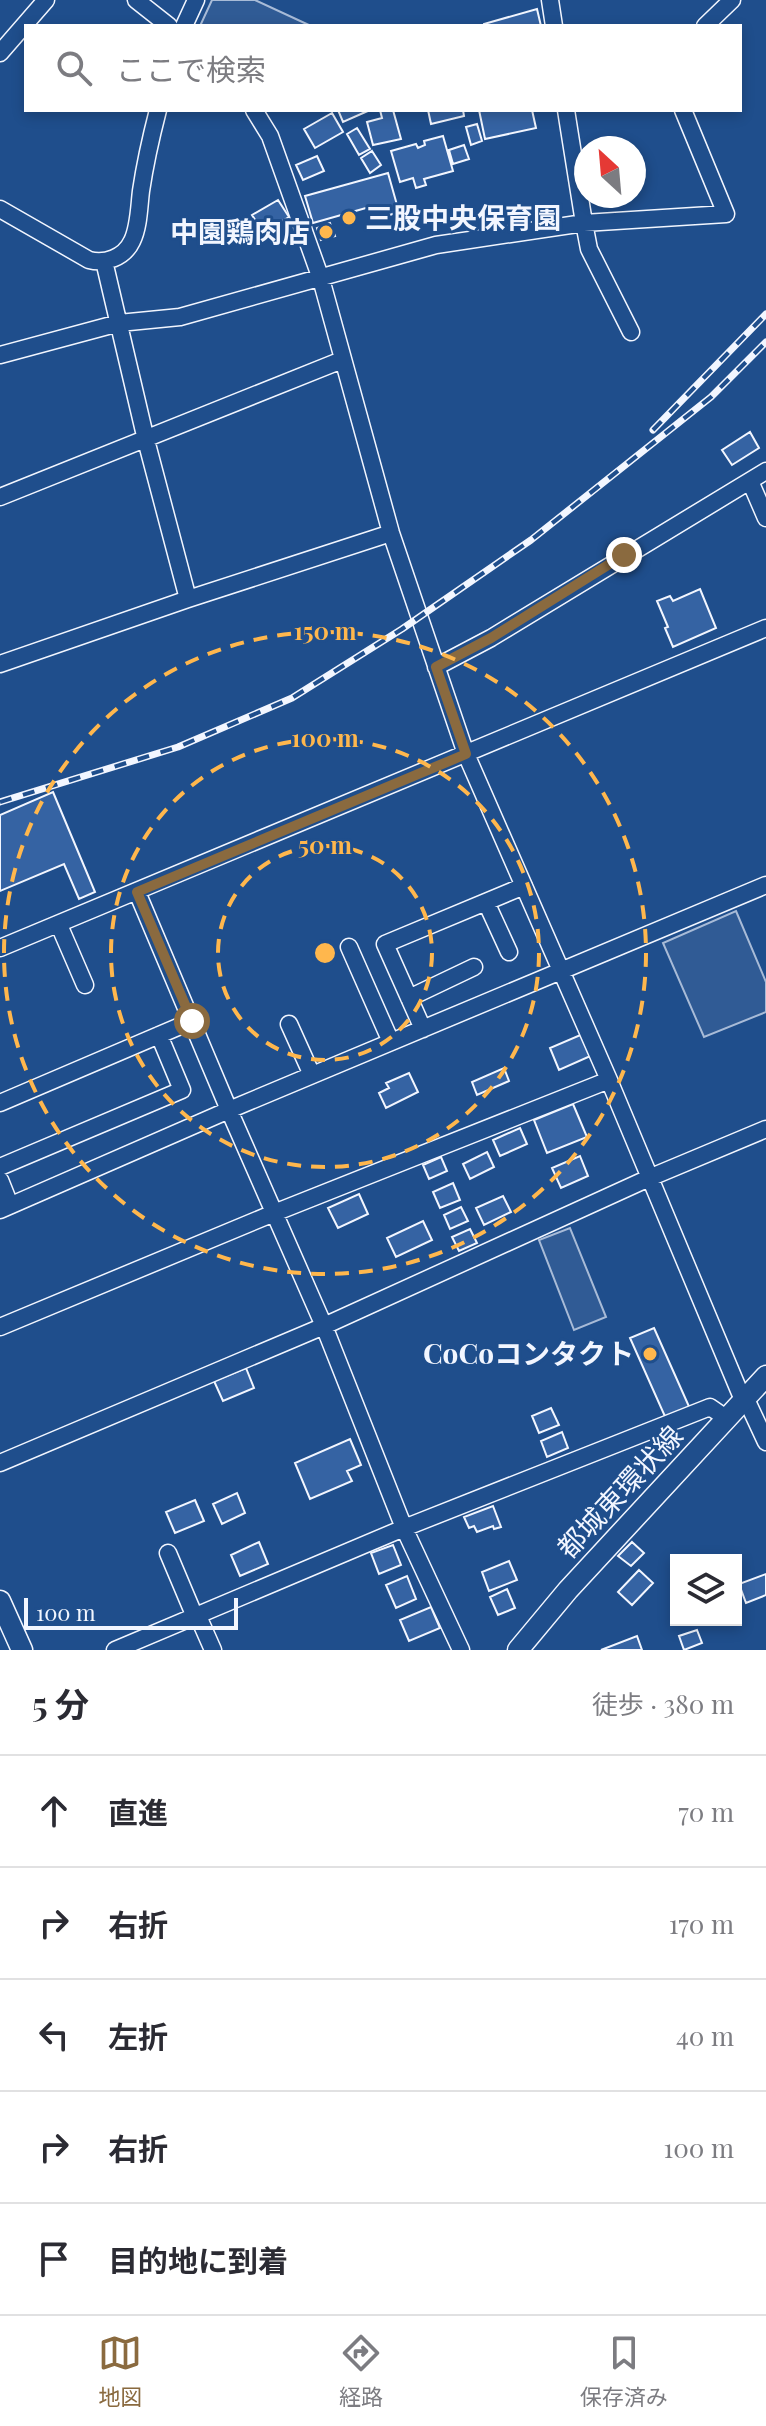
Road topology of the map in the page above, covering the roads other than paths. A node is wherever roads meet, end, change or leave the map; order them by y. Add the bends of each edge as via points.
1 (46, 0) edge
2 (136, 0) edge
3 (196, 0) edge
4 (550, 0) edge
5 (732, 0) edge
6 (25, 24) edge
7 (166, 24) edge
8 (185, 24) edge
9 (554, 24) edge
10 (707, 24) edge
11 (24, 25) edge
12 (0, 53) edge
13 (158, 112) edge
14 (255, 112) edge
15 (566, 112) edge
16 (684, 112) edge
17 (0, 209) edge
18 (584, 223) junction
19 (104, 261) junction
20 (321, 279) junction
21 (119, 323) junction
22 (631, 332) dead end
23 (0, 355) edge
24 (342, 360) junction
25 (146, 440) junction
26 (766, 471) edge
27 (750, 481) junction
28 (0, 497) edge
29 (766, 518) edge
30 (391, 533) junction
31 (188, 599) junction
32 (766, 628) edge
33 (0, 664) edge
34 (436, 667) junction
35 (466, 754) junction
36 (766, 885) edge
37 (524, 886) junction
38 (137, 892) junction
39 (486, 902) junction
40 (59, 925) junction
41 (349, 947) dead end
42 (0, 948) edge
43 (509, 952) dead end
44 (474, 967) dead end
45 (561, 971) junction
46 (85, 985) dead end
47 (409, 998) junction
48 (192, 1021) junction
49 (289, 1024) dead end
50 (423, 1029) junction
51 (159, 1035) junction
52 (391, 1042) junction
53 (312, 1075) junction
54 (609, 1080) junction
55 (0, 1103) edge
56 (229, 1110) junction
57 (766, 1129) edge
58 (0, 1167) edge
59 (649, 1178) junction
60 (0, 1180) edge
61 (5, 1207) edge
62 (274, 1213) junction
63 (324, 1326) junction
64 (0, 1327) edge
65 (766, 1376) edge
66 (746, 1399) junction
67 (726, 1418) junction
68 (766, 1442) edge
69 (0, 1463) edge
70 (404, 1528) junction
71 (168, 1553) dead end
72 (0, 1601) edge
73 (197, 1616) junction
74 (22, 1650) edge
75 (115, 1650) edge
76 (213, 1650) edge
77 (461, 1650) edge
78 (518, 1650) edge

1 - 6 street
2 - 7 street
3 - 8 street
4 - 9 street
5 - 10 street
11 - 12 street
13 - 19 street via 133,240 119,256
14 - 20 street via 270,136
15 - 18 street
16 - 18 street via 726,214
17 - 19 street via 89,260
18 - 20 street via 436,245
18 - 22 street via 589,249
19 - 21 street
20 - 21 street via 180,317
20 - 24 street
21 - 23 street
21 - 25 street
24 - 25 street
24 - 30 street
25 - 28 street
25 - 31 street
26 - 27 street
27 - 29 street
27 - 34 street
30 - 31 street
30 - 34 street
31 - 33 street
32 - 35 street
34 - 35 street
35 - 37 street
35 - 38 street
36 - 45 street
37 - 39 street
37 - 45 street
38 - 40 street
38 - 48 street
39 - 43 street
39 - 47 street via 385,944
40 - 42 street
40 - 46 street
41 - 52 street
44 - 47 street
45 - 50 street
45 - 54 street
47 - 50 street
48 - 51 street
48 - 56 street
49 - 53 street
50 - 52 street
51 - 55 street
51 - 58 street via 182,1090
52 - 53 street
53 - 56 street
54 - 59 street
54 - 62 street
56 - 61 street
56 - 62 street
57 - 59 street
59 - 63 street
59 - 66 street
60 - 61 street
62 - 63 street
62 - 64 street
63 - 69 street
63 - 70 street
65 - 66 main road, 都城東環状線
66 - 67 main road, 都城東環状線
66 - 68 street
67 - 70 street via 710,1407
67 - 78 main road, 都城東環状線
70 - 73 street
70 - 77 street
71 - 73 street
72 - 74 main road
73 - 75 street
73 - 76 street

